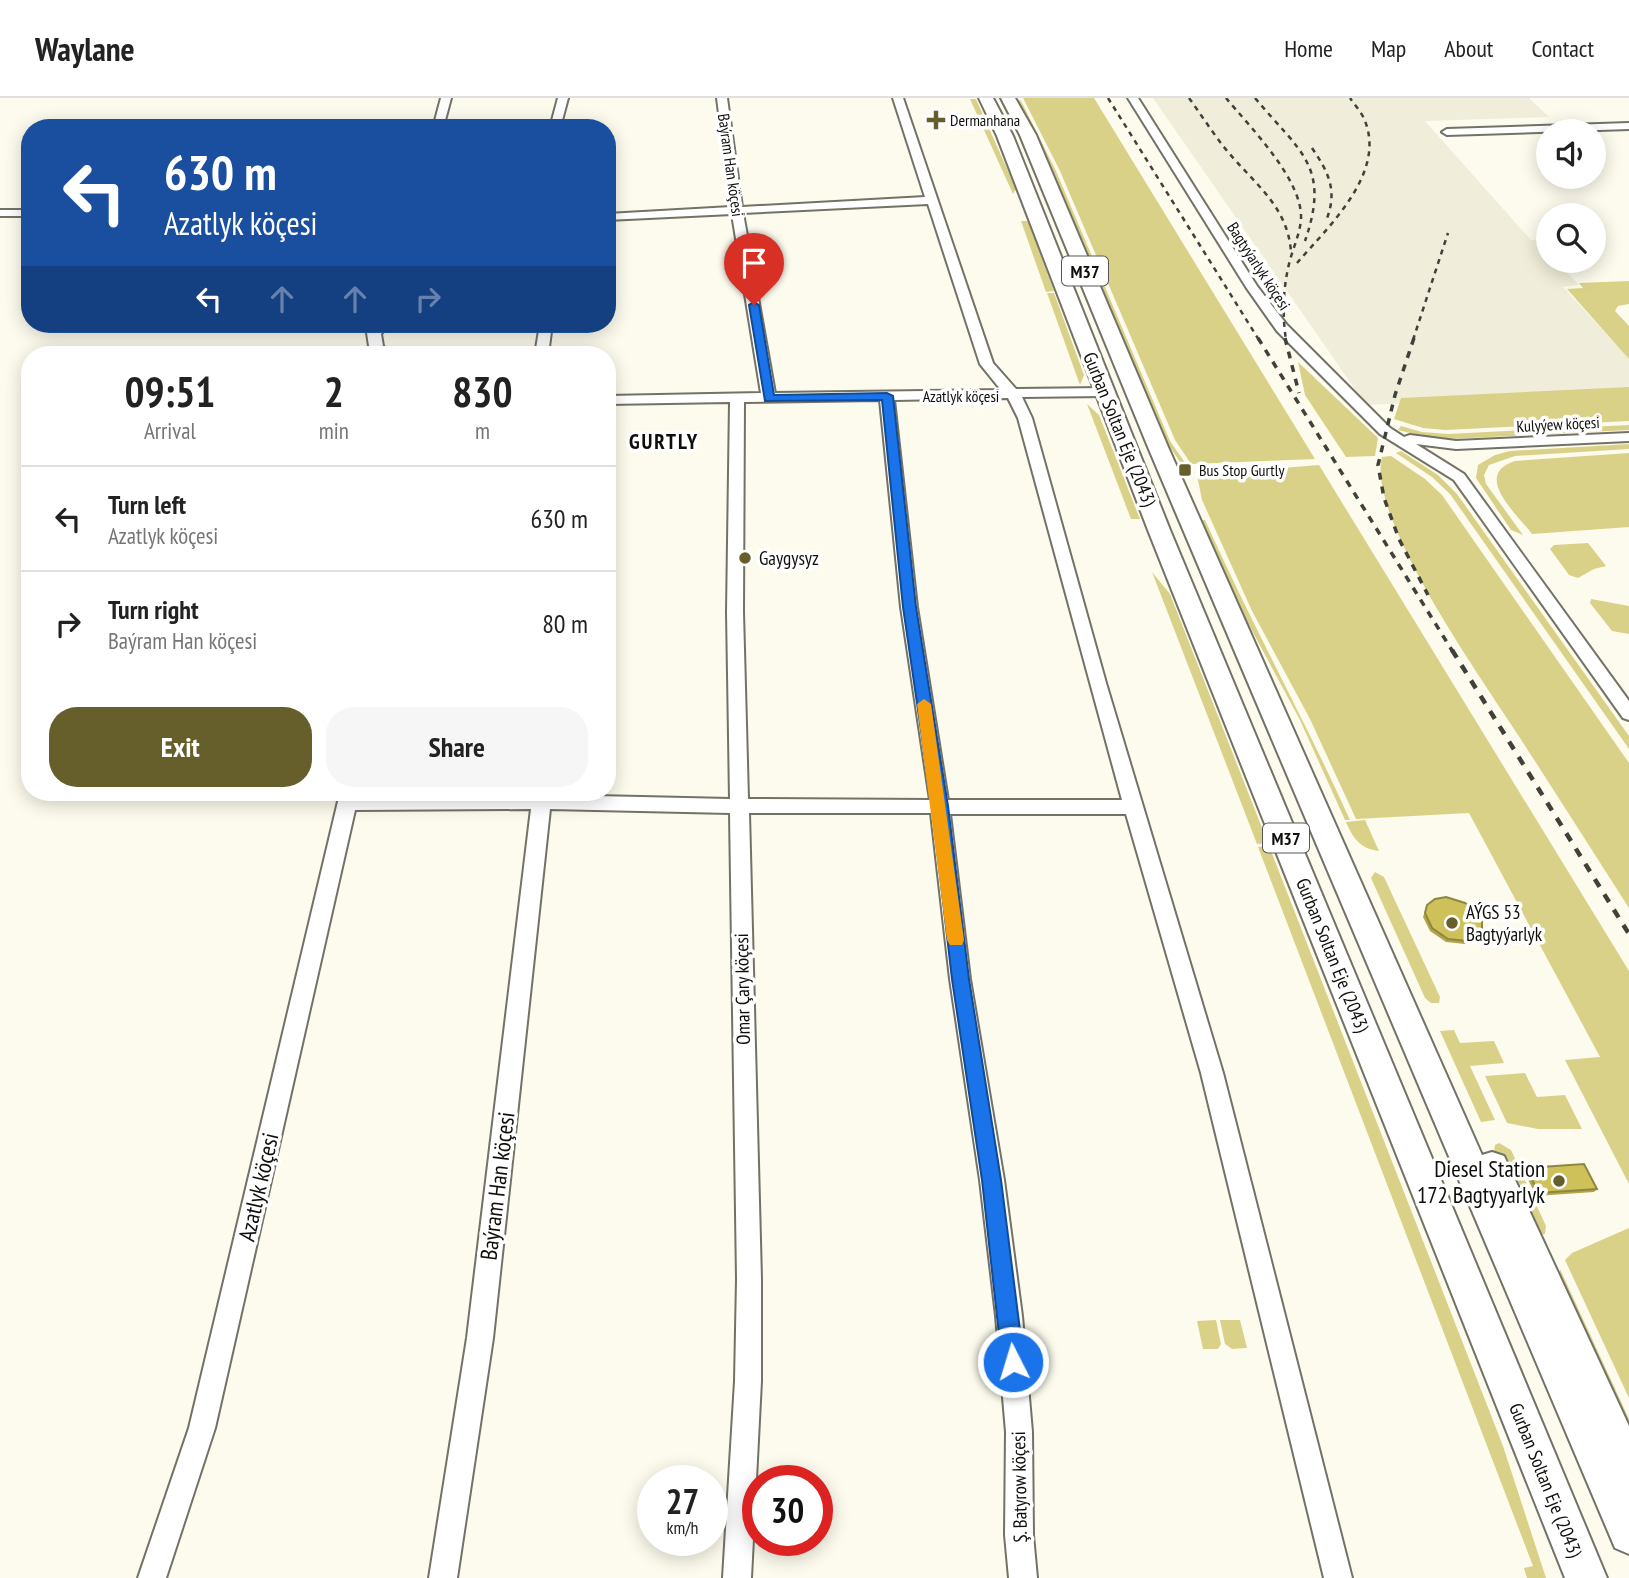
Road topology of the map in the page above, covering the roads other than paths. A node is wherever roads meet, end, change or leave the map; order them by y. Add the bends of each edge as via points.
1 (446, 98) edge
2 (563, 98) edge
3 (722, 98) edge
4 (898, 98) edge
5 (985, 98) edge
6 (1008, 98) edge
7 (1133, 98) edge
8 (440, 119) edge
9 (557, 119) edge
10 (1629, 126) edge
11 (1447, 132) dead end
12 (933, 201) junction
13 (737, 211) junction
14 (0, 213) edge
15 (21, 213) edge
16 (616, 216) edge
17 (1105, 392) junction
18 (887, 396) junction
19 (1014, 396) junction
20 (769, 398) junction
21 (737, 399) junction
22 (616, 400) edge
23 (1385, 431) junction
24 (1629, 437) edge
25 (1488, 445) junction
26 (1459, 477) junction
27 (1629, 714) edge
28 (616, 800) edge
29 (347, 801) edge
30 (542, 801) edge
31 (738, 806) junction
32 (940, 806) junction
33 (1135, 807) junction
34 (1417, 1040) junction
35 (1541, 1466) junction
36 (1620, 1480) edge
37 (1629, 1534) edge
38 (152, 1578) edge
39 (443, 1578) edge
40 (737, 1578) edge
41 (1023, 1578) edge
42 (1338, 1578) edge
43 (1568, 1578) edge
44 (1586, 1578) edge

1 - 8 street
2 - 9 street
3 - 13 street, Baýram Han köçesi
4 - 12 street
5 - 17 highway, Gurban Soltan Eje (2043) / M37 via 1005,136
6 - 34 highway, Gurban Soltan Eje (2043) / M37 via 1028,135 1168,471
7 - 23 street, Bagtyýarlyk köçesi via 1282,328
10 - 11 street
12 - 13 street
12 - 19 street via 987,364
13 - 16 street
13 - 20 street, Baýram Han köçesi
14 - 15 street
17 - 19 street, Azatlyk köçesi
17 - 35 highway, Gurban Soltan Eje (2043) / M37
18 - 19 street, Azatlyk köçesi
18 - 20 street, Azatlyk köçesi
18 - 32 street, Ş. Batyrow köçesi via 909,607
19 - 33 street via 1025,418
20 - 21 street, Azatlyk köçesi
21 - 22 street, Azatlyk köçesi
21 - 31 street, Omar Çary köçesi
23 - 25 street via 1433,444
23 - 26 street, Bagtyýarlyk köçesi
24 - 25 street, Kulyýew köçesi
25 - 26 street via 1462,456
26 - 27 street
28 - 31 street
29 - 38 street, Azatlyk köçesi via 202,1429
30 - 39 street, Baýram Han köçesi via 480,1338
31 - 32 street
31 - 40 street, Omar Çary köçesi via 749,1279
32 - 33 street
32 - 41 street, Ş. Batyrow köçesi via 1009,1316 1019,1432
33 - 42 street via 1212,1073
34 - 36 highway, Gurban Soltan Eje (2043) / M37
34 - 36 highway via 1475,1129 1535,1263
35 - 43 highway
35 - 44 highway, Gurban Soltan Eje (2043) / M37
36 - 37 highway, Gurban Soltan Eje (2043) / M37

